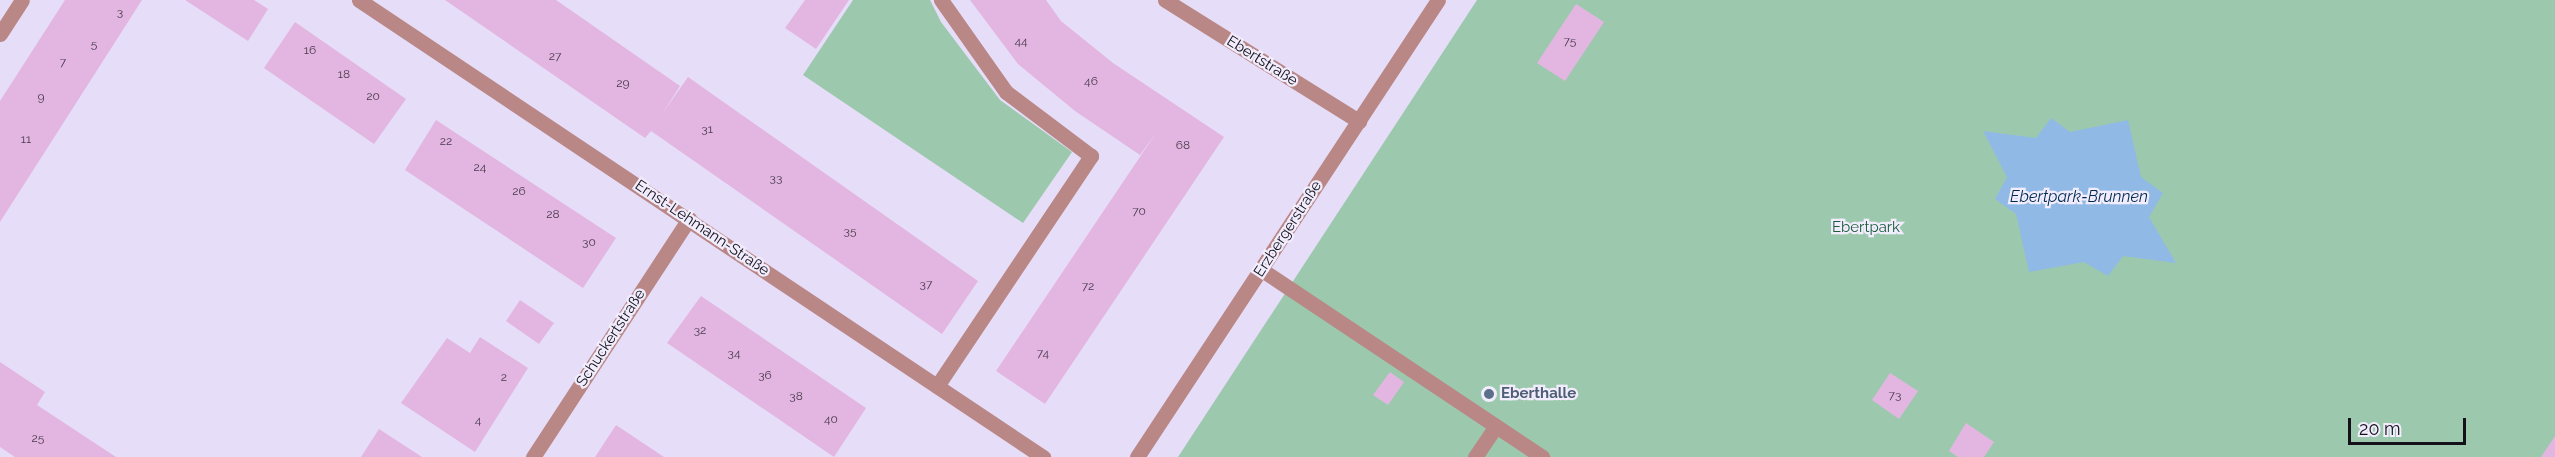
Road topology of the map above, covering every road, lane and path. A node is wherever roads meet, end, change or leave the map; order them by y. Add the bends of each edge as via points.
1 (22, 0) edge
2 (359, 0) edge
3 (941, 0) edge
4 (1165, 0) edge
5 (1438, 0) edge
6 (0, 34) edge
7 (1359, 121) junction
8 (689, 219) junction
9 (1262, 270) junction
10 (938, 386) junction
11 (1496, 426) junction
12 (533, 457) edge
13 (1043, 457) edge
14 (1137, 457) edge
15 (1475, 457) edge
16 (1542, 457) edge

1 - 6 street
2 - 8 street, Ernst-Lehmann-Straße
3 - 10 street via 1006,92 1091,156
4 - 7 street, Ebertstraße
5 - 7 street, Erzbergerstraße
7 - 9 street, Erzbergerstraße
8 - 10 street, Ernst-Lehmann-Straße
8 - 12 street, Schuckertstraße
9 - 11 street
9 - 14 street, Erzbergerstraße
10 - 13 street, Ernst-Lehmann-Straße
11 - 15 street
11 - 16 street

